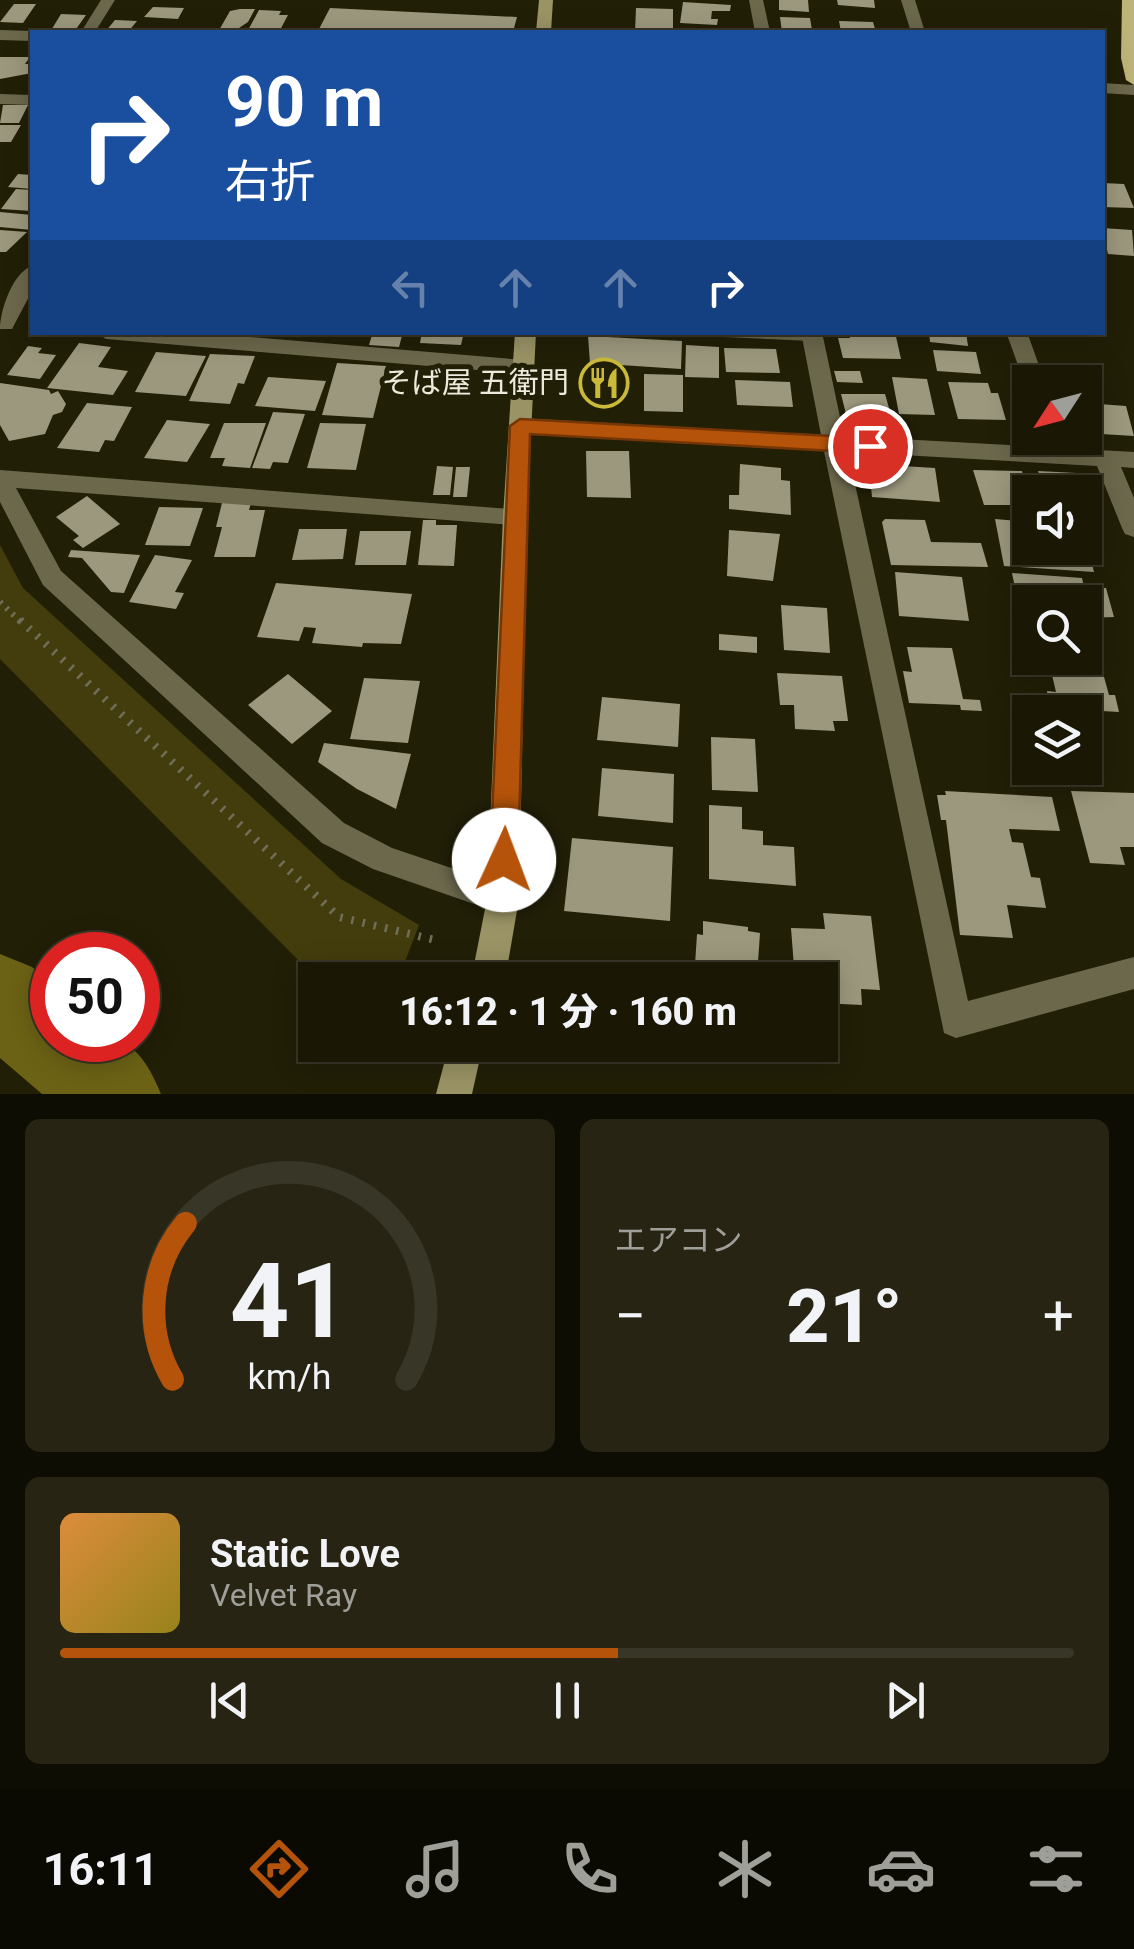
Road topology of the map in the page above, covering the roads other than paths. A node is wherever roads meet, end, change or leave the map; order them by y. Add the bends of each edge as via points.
1 (108, 0) edge
2 (546, 0) edge
3 (756, 0) edge
4 (908, 0) edge
5 (1130, 0) edge
6 (89, 30) edge
7 (544, 30) edge
8 (762, 30) edge
9 (917, 30) edge
10 (0, 34) edge
11 (30, 36) edge
12 (1134, 80) edge
13 (1105, 88) edge
14 (1134, 90) edge
15 (0, 98) edge
16 (30, 100) edge
17 (30, 275) edge
18 (2, 324) edge
19 (30, 326) edge
20 (177, 335) edge
21 (526, 335) edge
22 (811, 335) edge
23 (1017, 335) edge
24 (225, 337) edge
25 (1028, 365) edge
26 (524, 367) junction
27 (520, 426) junction
28 (832, 444) junction
29 (1012, 446) edge
30 (1090, 455) edge
31 (1106, 459) junction
32 (1134, 460) edge
33 (0, 478) edge
34 (514, 516) junction
35 (1134, 528) edge
36 (502, 898) junction
37 (491, 962) edge
38 (1134, 973) edge

1 - 6 street
2 - 7 main road
3 - 8 street
4 - 9 street
5 - 12 main road
10 - 11 street
13 - 14 street
15 - 16 street
17 - 18 street
18 - 19 street
20 - 24 street
21 - 26 main road
22 - 28 street
23 - 25 street
24 - 26 street
26 - 27 main road
27 - 28 street
27 - 34 main road
28 - 29 street
28 - 38 street via 956,1022
30 - 31 street
31 - 32 street
31 - 35 street
33 - 34 street
33 - 36 street via 52,578 333,834 384,860
34 - 36 main road
36 - 37 main road

